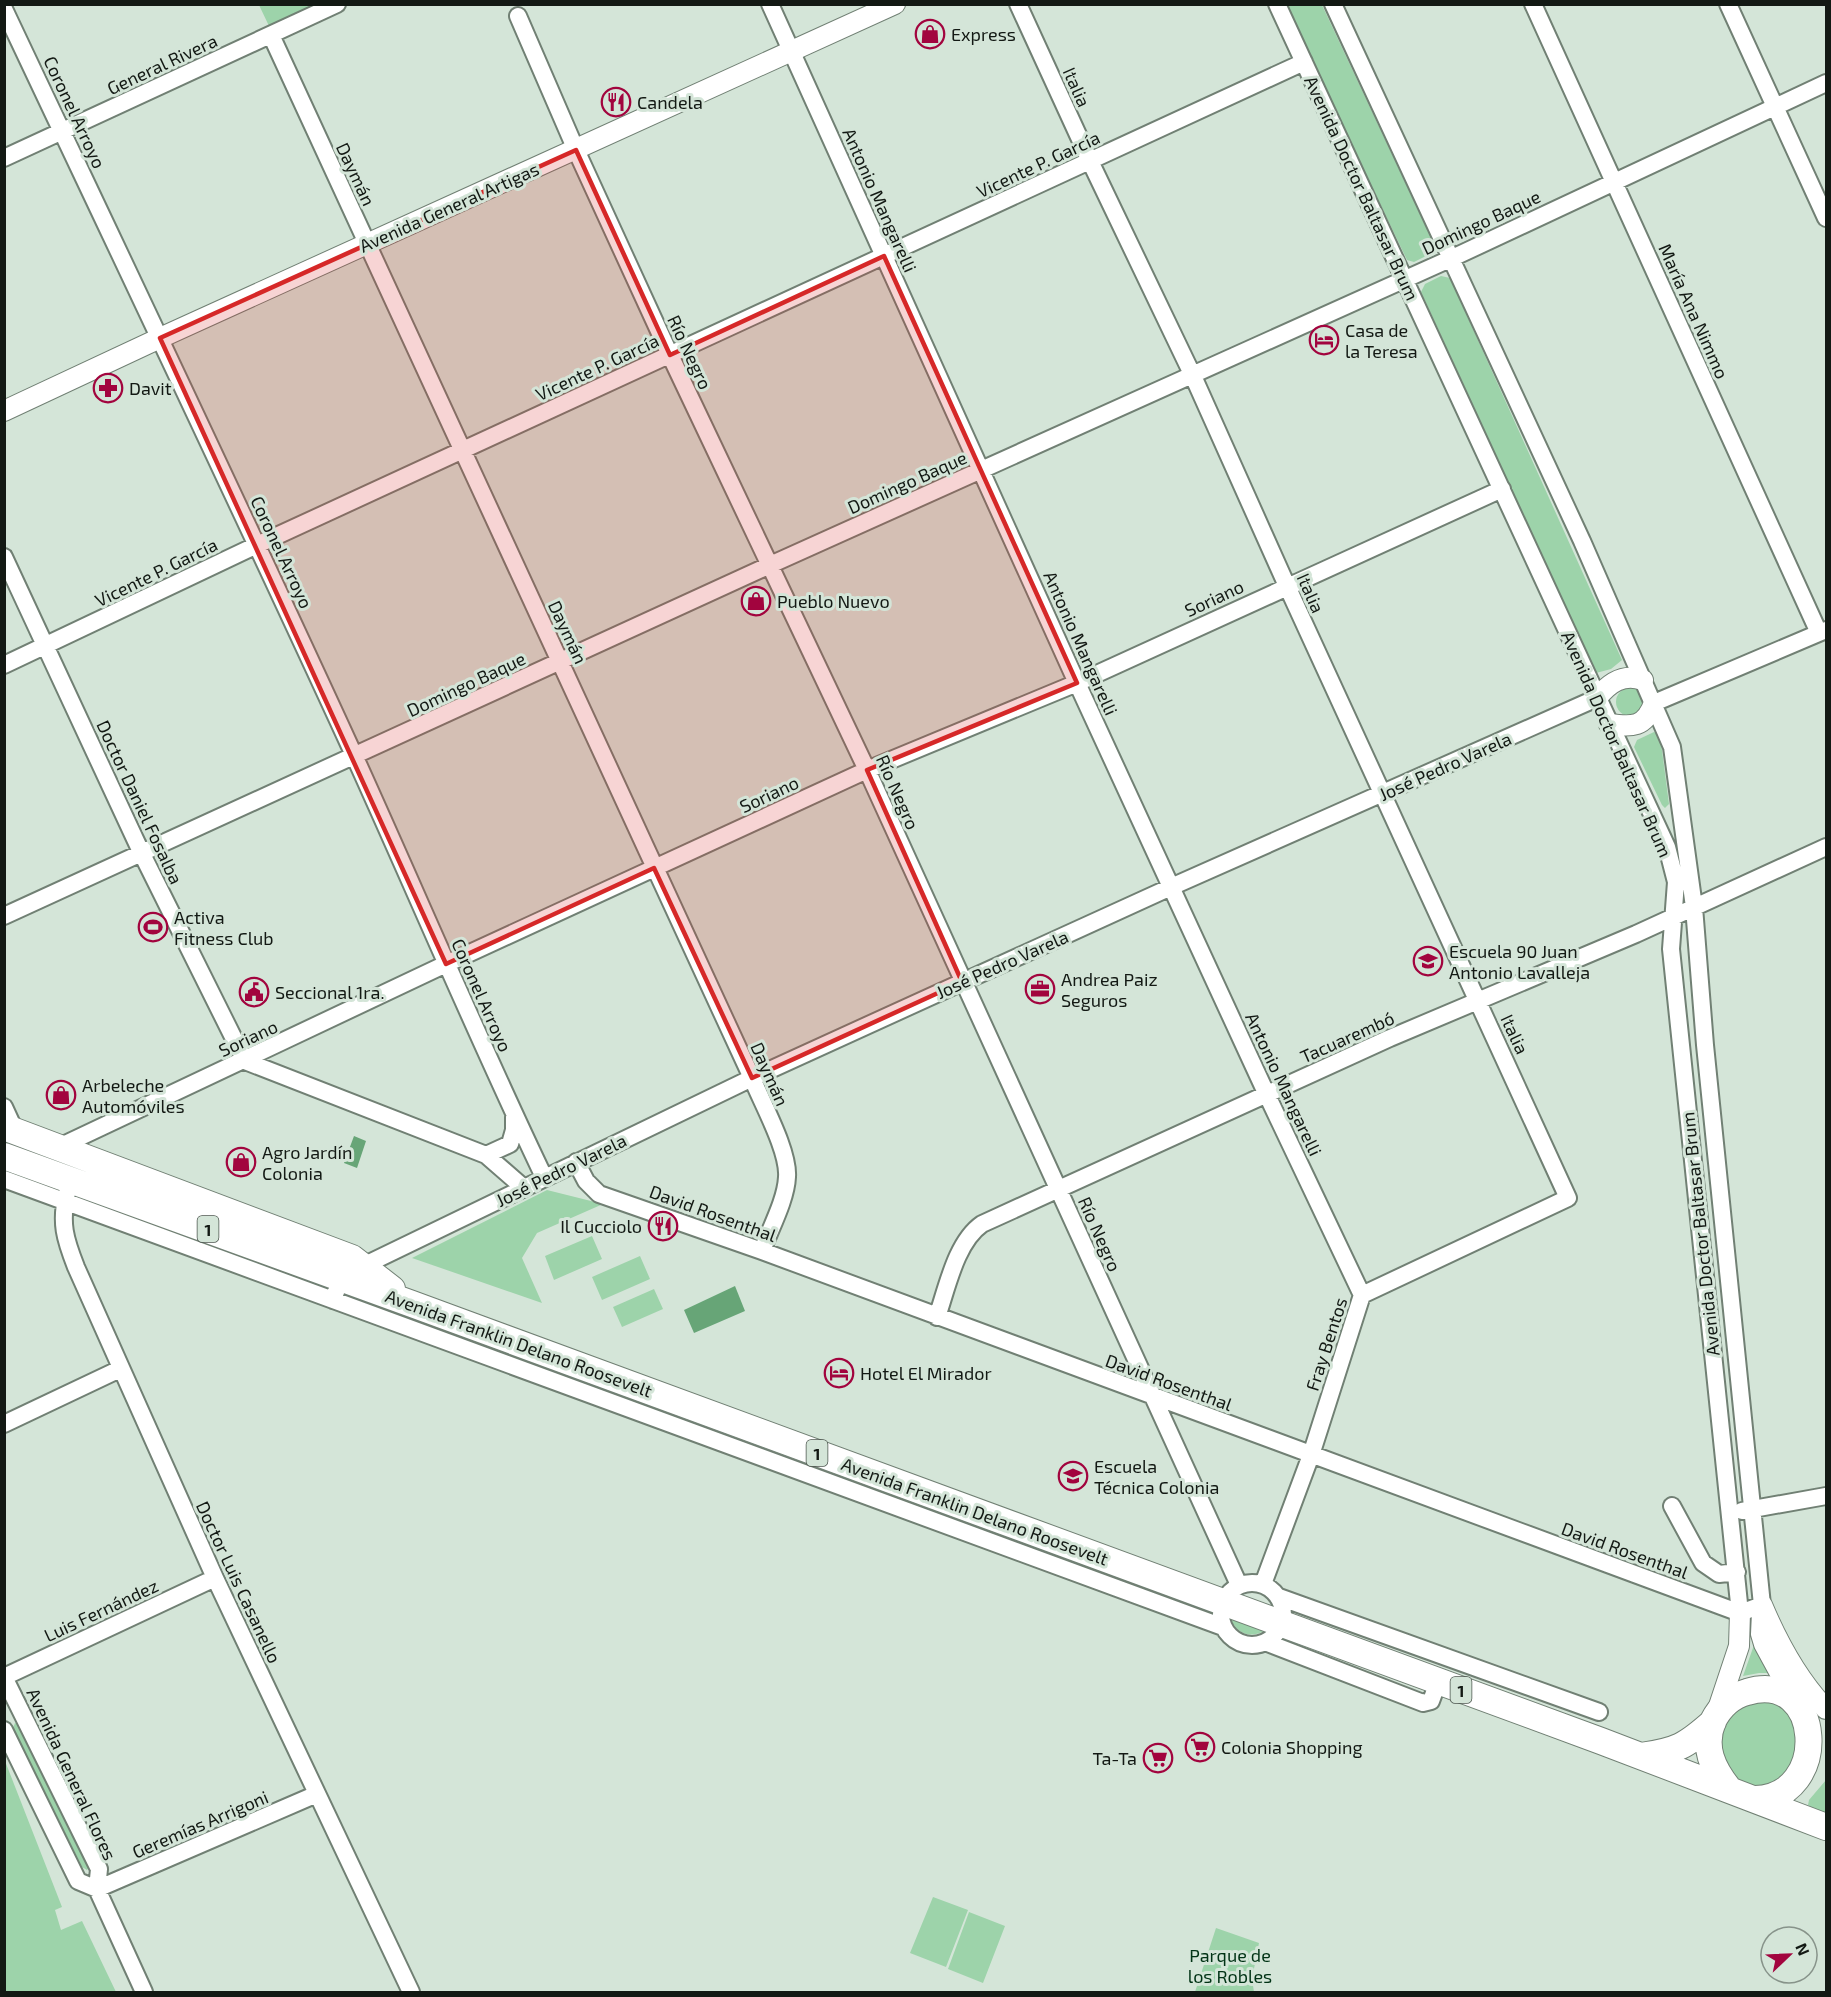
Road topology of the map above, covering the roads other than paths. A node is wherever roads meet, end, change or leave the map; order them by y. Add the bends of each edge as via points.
1 (337, 4) edge
2 (770, 4) edge
3 (895, 4) edge
4 (1018, 4) edge
5 (1277, 4) edge
6 (1333, 4) edge
7 (1533, 4) edge
8 (1728, 4) edge
9 (4, 9) edge
10 (518, 16) dead end
11 (271, 35) junction
12 (792, 51) junction
13 (1304, 62) junction
14 (1827, 83) edge
15 (1775, 106) junction
16 (63, 133) junction
17 (576, 150) junction
18 (4, 158) edge
19 (1089, 162) junction
20 (1614, 181) junction
21 (1827, 218) edge
22 (367, 244) junction
23 (884, 256) junction
24 (1450, 259) junction
25 (1405, 279) junction
26 (160, 338) junction
27 (670, 355) junction
28 (1192, 376) junction
29 (4, 411) edge
30 (461, 451) junction
31 (981, 470) junction
32 (1502, 489) junction
33 (257, 545) junction
34 (4, 557) edge
35 (770, 565) junction
36 (1287, 586) junction
37 (1823, 632) edge
38 (45, 647) junction
39 (561, 662) junction
40 (4, 665) edge
41 (1643, 680) junction
42 (1077, 683) junction
43 (1597, 698) junction
44 (1654, 703) junction
45 (1609, 724) junction
46 (355, 757) junction
47 (867, 770) junction
48 (1382, 795) junction
49 (1827, 848) edge
50 (142, 854) junction
51 (654, 868) junction
52 (1171, 887) junction
53 (1694, 907) junction
54 (4, 916) edge
55 (1673, 916) junction
56 (446, 964) junction
57 (962, 982) junction
58 (1478, 1002) junction
59 (245, 1061) junction
60 (752, 1078) junction
61 (1267, 1095) junction
62 (4, 1107) edge
63 (514, 1116) junction
64 (10, 1129) edge
65 (59, 1147) junction
66 (486, 1155) junction
67 (4, 1156) edge
68 (90, 1159) junction
69 (576, 1162) junction
70 (544, 1177) junction
71 (4, 1179) edge
72 (524, 1188) junction
73 (72, 1189) junction
74 (1058, 1189) junction
75 (1568, 1198) joint
76 (762, 1251) junction
77 (347, 1275) junction
78 (1362, 1295) junction
79 (937, 1317) junction
80 (120, 1369) junction
81 (1152, 1396) junction
82 (4, 1424) edge
83 (1311, 1455) junction
84 (1827, 1496) edge
85 (1672, 1506) dead end
86 (1752, 1510) junction
87 (1729, 1512) junction
88 (990, 1529) junction
89 (1737, 1572) junction
90 (215, 1578) junction
91 (1263, 1584) junction
92 (1279, 1598) junction
93 (1228, 1605) junction
94 (1762, 1605) junction
95 (1740, 1613) junction
96 (1273, 1633) junction
97 (1383, 1661) junction
98 (4, 1677) edge
99 (1515, 1682) junction
100 (1549, 1694) junction
101 (1814, 1702) edge
102 (1506, 1707) junction
103 (1541, 1720) junction
104 (1714, 1720) junction
105 (4, 1730) edge
106 (1827, 1732) edge
107 (1600, 1741) junction
108 (1640, 1756) junction
109 (1729, 1789) junction
110 (317, 1794) junction
111 (1754, 1799) junction
112 (1827, 1827) edge
113 (97, 1889) junction
114 (144, 1992) edge
115 (411, 1992) edge

1 - 11 street, General Rivera
2 - 12 street, Antonio Mangarelli
3 - 12 street, Avenida General Artigas
4 - 19 street, Italia
5 - 13 street, Avenida Doctor Baltasar Brum
6 - 24 street, Avenida Doctor Baltasar Brum
7 - 20 street, María Ana Nimmo
8 - 15 street
9 - 16 street, Coronel Arroyo
10 - 17 street, Río Negro
11 - 16 street, General Rivera
11 - 22 street, Daymán
12 - 17 street, Avenida General Artigas
12 - 23 street, Antonio Mangarelli
13 - 19 street, Vicente P. García
13 - 25 street, Avenida Doctor Baltasar Brum
14 - 15 street, Domingo Baque
15 - 20 street, Domingo Baque
15 - 21 street
16 - 18 street, General Rivera
16 - 26 street, Coronel Arroyo
17 - 22 street, Avenida General Artigas
17 - 27 street, Río Negro
19 - 23 street, Vicente P. García
19 - 28 street, Italia
20 - 24 street, Domingo Baque
20 - 37 street, María Ana Nimmo
22 - 26 street, Avenida General Artigas
22 - 30 street, Daymán
23 - 27 street, Vicente P. García
23 - 31 street, Antonio Mangarelli
24 - 25 street, Domingo Baque
24 - 41 street, Avenida Doctor Baltasar Brum
25 - 28 street, Domingo Baque
25 - 32 street, Avenida Doctor Baltasar Brum
26 - 29 street, Avenida General Artigas
26 - 33 street, Coronel Arroyo
27 - 30 street, Vicente P. García
27 - 35 street, Río Negro
28 - 31 street, Domingo Baque
28 - 36 street, Italia
30 - 33 street, Vicente P. García
30 - 39 street, Daymán
31 - 35 street, Domingo Baque
31 - 42 street, Antonio Mangarelli
32 - 36 street, Soriano
32 - 43 street, Avenida Doctor Baltasar Brum
33 - 38 street, Vicente P. García
33 - 46 street, Coronel Arroyo
34 - 38 street, Doctor Daniel Fosalba
35 - 39 street, Domingo Baque
35 - 47 street, Río Negro
36 - 42 street, Soriano
36 - 48 street, Italia
37 - 44 street
38 - 40 street, Vicente P. García
38 - 50 street, Doctor Daniel Fosalba
39 - 46 street, Domingo Baque
39 - 51 street, Daymán
41 - 43 street, José Pedro Varela via 1625,677 1605,688
41 - 44 street, Avenida Doctor Baltasar Brum
42 - 47 street, Soriano
42 - 52 street, Antonio Mangarelli
43 - 45 street, Avenida Doctor Baltasar Brum
43 - 48 street, José Pedro Varela
44 - 45 street via 1644,721 1626,726
44 - 53 street, Avenida Doctor Baltasar Brum via 1672,747
45 - 55 street, Avenida Doctor Baltasar Brum via 1667,847 1676,882
46 - 50 street, Domingo Baque
46 - 56 street, Coronel Arroyo
47 - 51 street, Soriano
47 - 57 street, Río Negro
48 - 52 street, José Pedro Varela
48 - 58 street, Italia
49 - 53 street, Tacuarembó
50 - 54 street, Domingo Baque
50 - 59 street, Doctor Daniel Fosalba
51 - 56 street, Soriano
51 - 60 street, Daymán
52 - 57 street, José Pedro Varela
52 - 61 street, Antonio Mangarelli
53 - 55 street, Tacuarembó
53 - 86 street, Avenida Doctor Baltasar Brum
55 - 58 street, Tacuarembó
55 - 87 street, Avenida Doctor Baltasar Brum via 1671,949
56 - 59 street, Soriano
56 - 63 street, Coronel Arroyo
57 - 60 street, José Pedro Varela
57 - 74 street, Río Negro
58 - 61 street, Tacuarembó
58 - 75 street, Italia
59 - 65 street, Soriano
59 - 66 street
60 - 69 street, José Pedro Varela
60 - 76 street, Daymán via 787,1170 786,1187
61 - 74 street, Tacuarembó
61 - 78 street, Antonio Mangarelli
62 - 64 street
63 - 66 street via 510,1144
63 - 70 street, Coronel Arroyo
64 - 65 main road, 1
65 - 68 main road, 1
66 - 72 street
67 - 73 main road, 1
68 - 73 street, Doctor Luis Casanello
68 - 77 main road, 1
69 - 70 street, José Pedro Varela
69 - 76 street, David Rosenthal via 599,1194
70 - 72 street, José Pedro Varela
71 - 73 street
72 - 77 street, José Pedro Varela
73 - 77 main road, 1
73 - 80 street, Doctor Luis Casanello via 63,1220 66,1240
74 - 79 street, Tacuarembó via 973,1230 961,1249
74 - 81 street, Río Negro
75 - 78 street, Fray Bentos
76 - 79 street, David Rosenthal
77 - 88 street
77 - 88 main road, Avenida Franklin Delano Roosevelt / 1 via 412,1304
78 - 83 street, Fray Bentos
79 - 81 street, David Rosenthal
80 - 82 street
80 - 90 street, Doctor Luis Casanello
81 - 83 street, David Rosenthal
81 - 93 street, Río Negro
83 - 91 street, Fray Bentos
83 - 95 street, David Rosenthal
84 - 86 street
85 - 89 street via 1703,1563 1719,1574
86 - 87 street
86 - 94 street, Avenida Doctor Baltasar Brum
87 - 89 street, Avenida Doctor Baltasar Brum
88 - 93 main road, Avenida Franklin Delano Roosevelt / 1 via 1071,1559
89 - 95 street, Avenida Doctor Baltasar Brum
90 - 98 street, Luis Fernández
90 - 110 street, Doctor Luis Casanello
91 - 92 street
91 - 93 street via 1252,1582
92 - 96 street via 1283,1611
92 - 97 street, Avenida Franklin Delano Roosevelt
93 - 96 main road, Avenida Franklin Delano Roosevelt / 1
94 - 95 street
94 - 101 street, Avenida Doctor Baltasar Brum via 1764,1644
95 - 104 street, Avenida Doctor Baltasar Brum via 1739,1646
96 - 97 main road, Avenida Franklin Delano Roosevelt / 1
97 - 99 street, Avenida Franklin Delano Roosevelt
97 - 102 main road, Avenida Franklin Delano Roosevelt / 1 via 1435,1692
98 - 113 street, Avenida General Flores via 99,1869
99 - 100 street, Avenida Franklin Delano Roosevelt
99 - 102 street
100 - 103 street
100 - 107 street, Avenida Franklin Delano Roosevelt via 1594,1711 1589,1727
101 - 104 main road via 1754,1690 1731,1700
101 - 106 main road, Avenida Doctor Baltasar Brum
101 - 111 main road via 1817,1744 1808,1773 1786,1793
102 - 103 main road, Avenida Franklin Delano Roosevelt / 1
103 - 107 main road, Avenida Franklin Delano Roosevelt / 1
104 - 108 main road via 1680,1747
104 - 109 main road via 1709,1753
105 - 113 street, Avenida General Flores via 78,1881
107 - 108 main road, Avenida Franklin Delano Roosevelt / 1
108 - 109 main road, Avenida Franklin Delano Roosevelt / 1
109 - 111 main road, Avenida Franklin Delano Roosevelt / 1
110 - 113 street, Geremías Arrigoni
110 - 115 street, Doctor Luis Casanello
111 - 112 main road, Avenida Franklin Delano Roosevelt / 1
113 - 114 street, Avenida General Flores

